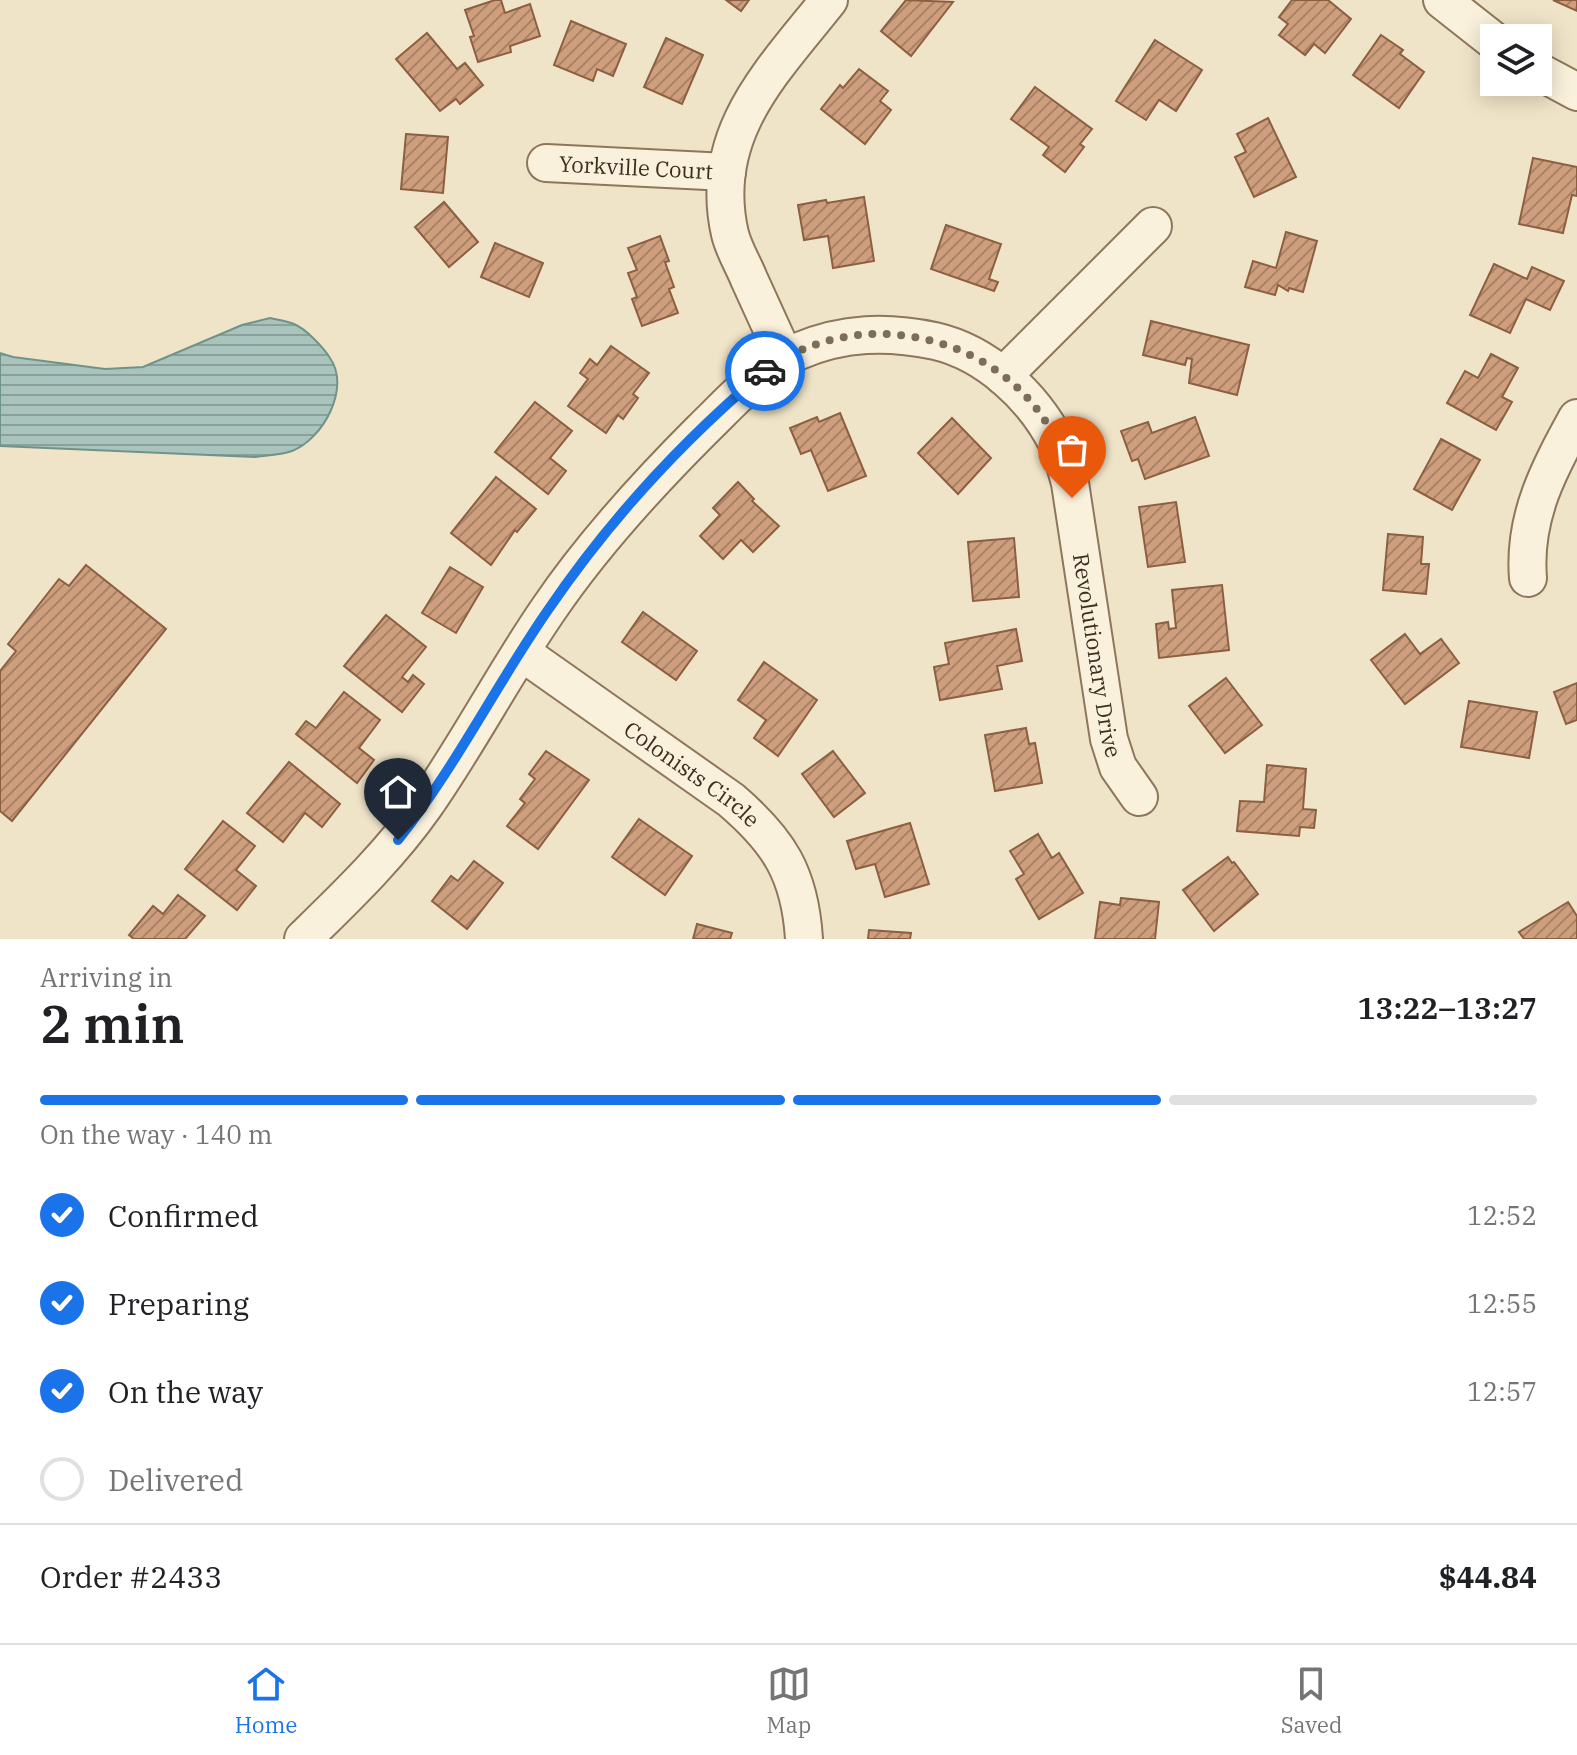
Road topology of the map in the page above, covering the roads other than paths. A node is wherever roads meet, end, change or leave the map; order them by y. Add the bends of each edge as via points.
1 (829, 0) edge
2 (1442, 0) edge
3 (1480, 30) edge
4 (1552, 79) edge
5 (1577, 92) edge
6 (546, 163) dead end
7 (727, 172) junction
8 (1153, 226) dead end
9 (785, 358) junction
10 (1003, 376) junction
11 (1577, 418) edge
12 (1528, 578) dead end
13 (521, 652) junction
14 (1139, 797) dead end
15 (303, 939) edge
16 (804, 939) edge

1 - 7 street via 756,92 737,130
2 - 3 street
4 - 5 street
6 - 7 street, Yorkville Court
7 - 9 street via 730,232
8 - 10 street
9 - 10 street, Revolutionary Drive via 848,336 903,334 956,348
9 - 13 street, Revolutionary Drive via 748,386 632,503
10 - 14 street, Revolutionary Drive via 1033,406 1062,455 1109,739 1118,767
11 - 12 street via 1534,507
13 - 15 street, Revolutionary Drive via 408,828
13 - 16 street, Colonists Circle via 762,826 794,885

